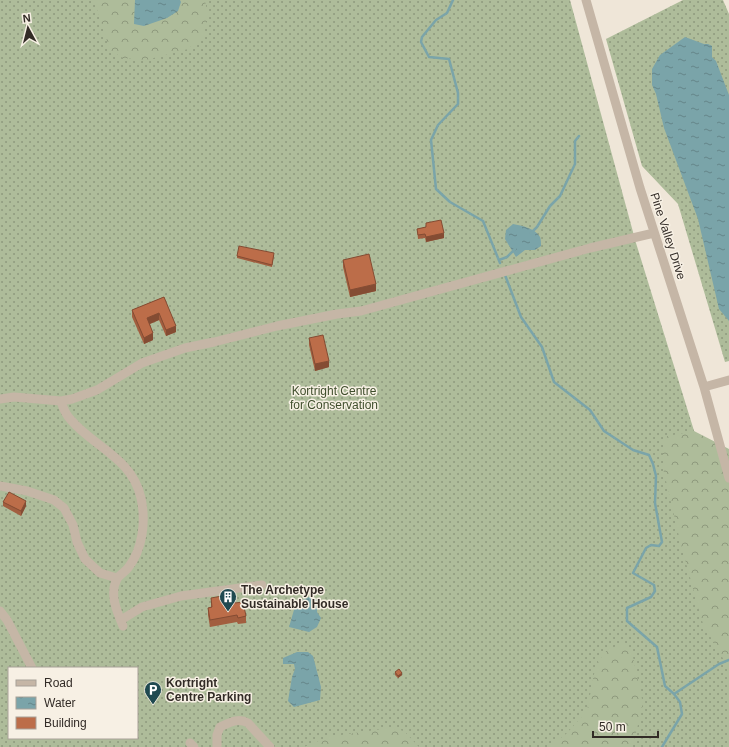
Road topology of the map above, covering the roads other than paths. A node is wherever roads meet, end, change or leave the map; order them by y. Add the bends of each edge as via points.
1 (586, 0) edge
2 (654, 233) junction
3 (729, 380) edge
4 (704, 387) junction
5 (0, 399) edge
6 (61, 401) junction
7 (729, 478) edge
8 (0, 486) edge
9 (117, 578) junction
10 (262, 585) dead end
11 (0, 611) edge
12 (31, 667) edge
13 (217, 747) edge
14 (270, 747) edge

1 - 2 street, Pine Valley Drive
2 - 4 street, Pine Valley Drive
2 - 6 street via 361,311 277,326 185,348 142,363 86,395
3 - 4 street
4 - 7 street, Pine Valley Drive
5 - 6 street via 14,397
6 - 9 street via 70,420 129,471 141,497 143,528 139,548 128,568
8 - 9 street via 54,500 64,508 73,525 85,559 100,573
9 - 10 street via 114,590 115,604 122,623 142,607 181,596
11 - 12 street
13 - 14 street via 216,734 220,727 239,720 248,723

